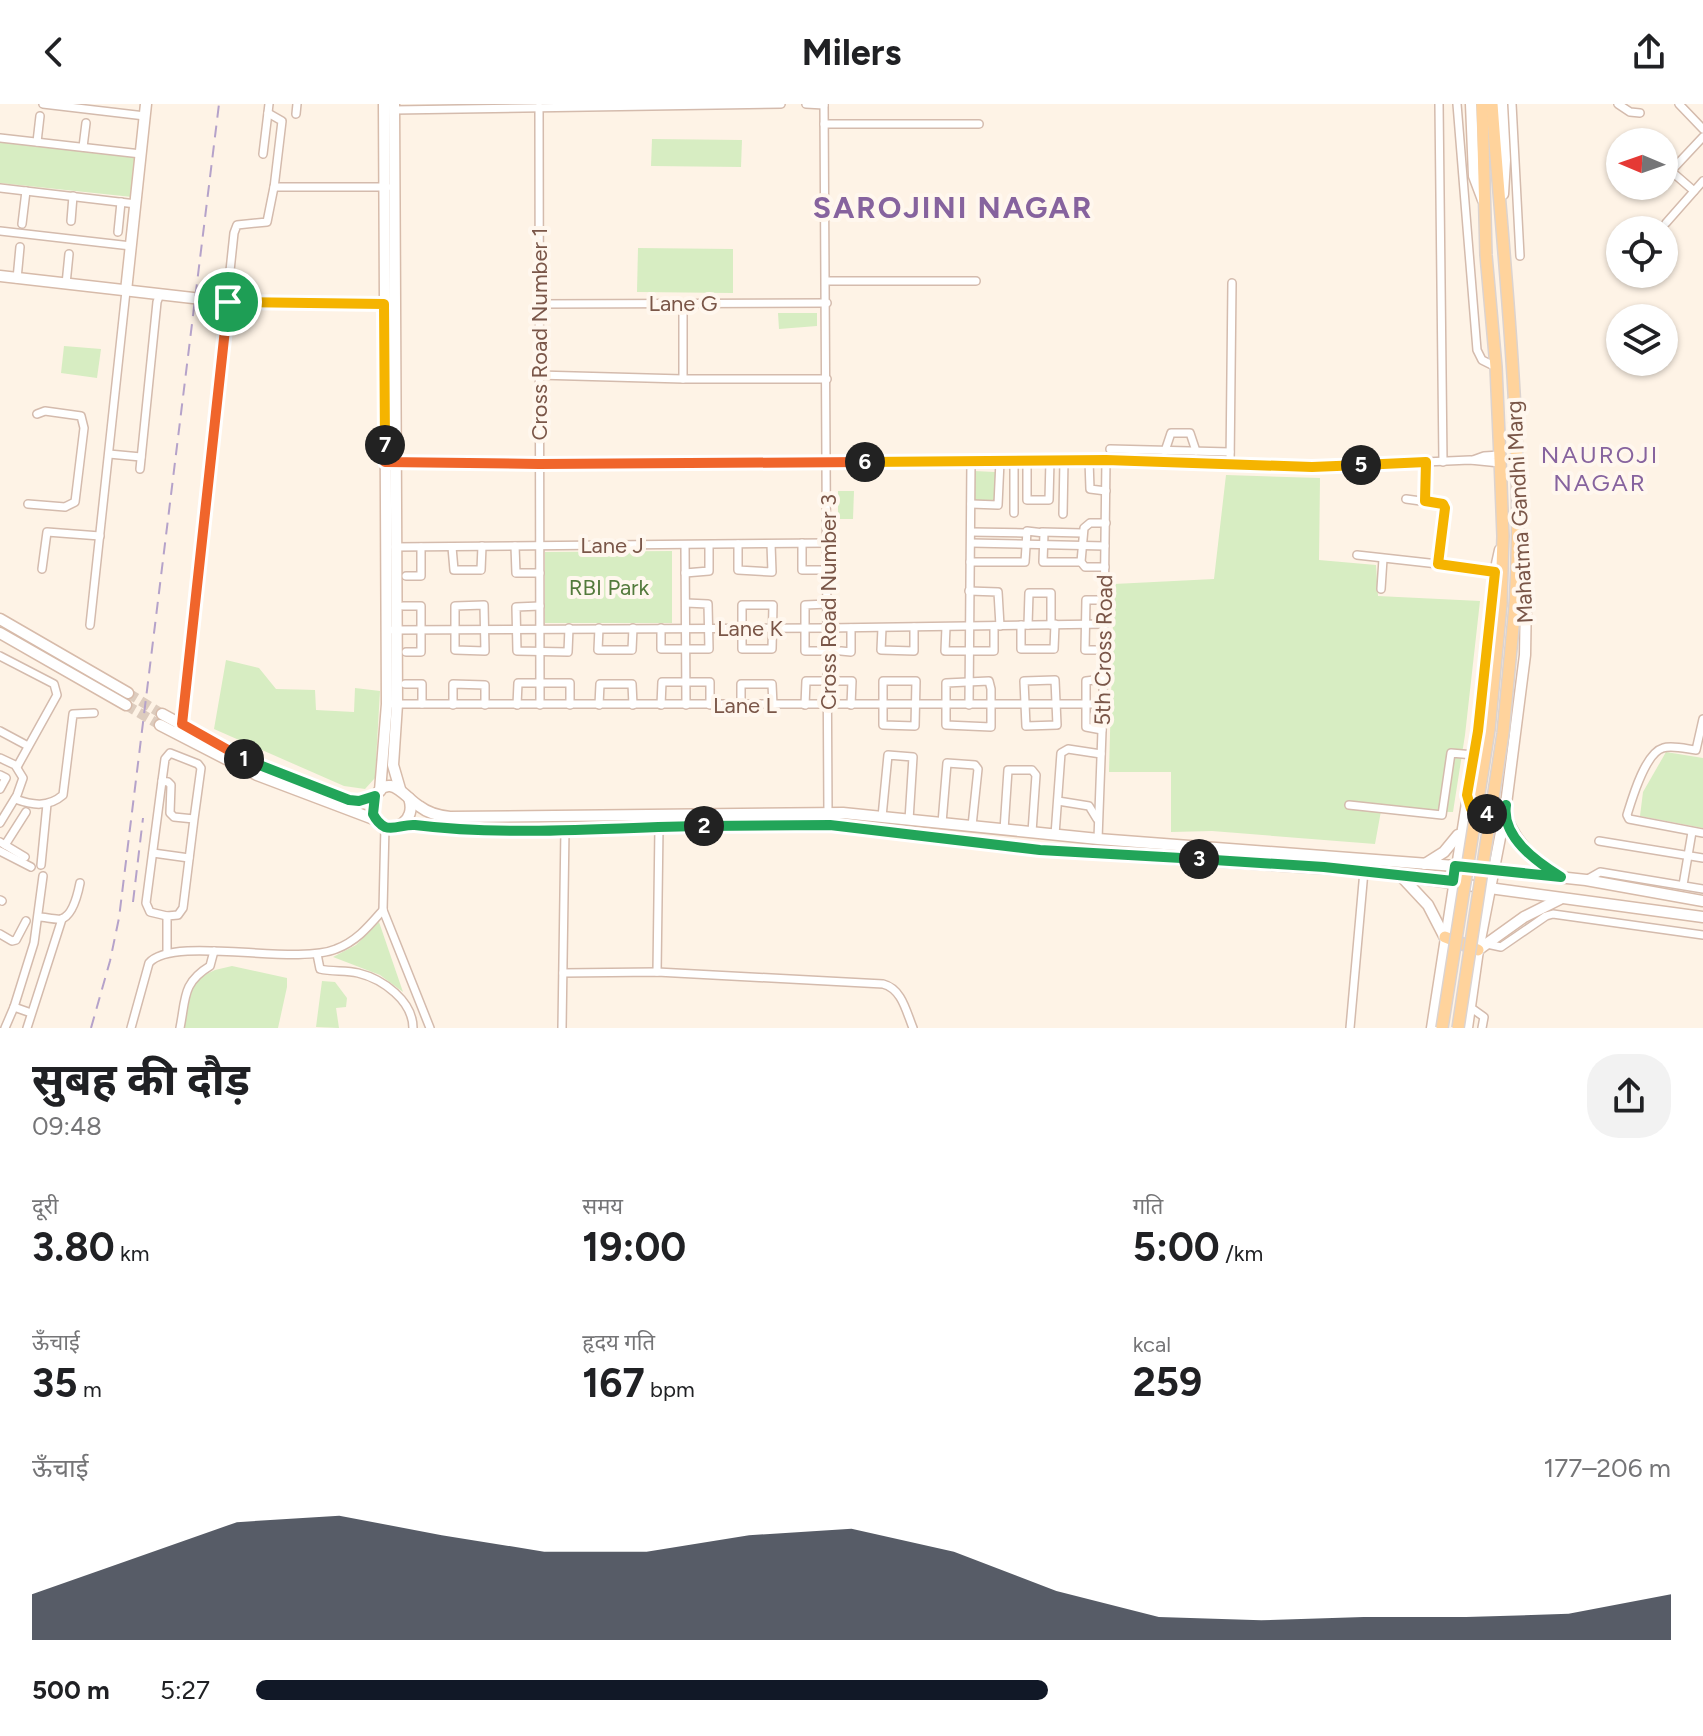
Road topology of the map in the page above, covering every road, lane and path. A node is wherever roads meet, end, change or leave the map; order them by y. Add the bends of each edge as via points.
1 (43, 104) edge
2 (297, 104) edge
3 (733, 104) edge
4 (781, 104) edge
5 (806, 104) edge
6 (824, 104) edge
7 (1439, 104) edge
8 (1457, 104) edge
9 (1471, 104) edge
10 (1482, 104) edge
11 (1492, 104) edge
12 (1502, 104) edge
13 (1512, 104) edge
14 (1618, 104) edge
15 (1679, 104) edge
16 (391, 106) edge
17 (539, 107) junction
18 (269, 108) edge
19 (146, 110) edge
20 (1640, 113) dead end
21 (296, 114) dead end
22 (40, 116) dead end
23 (86, 123) dead end
24 (824, 124) junction
25 (979, 124) dead end
26 (1702, 125) edge
27 (1703, 137) edge
28 (0, 138) edge
29 (37, 142) junction
30 (83, 147) junction
31 (141, 154) junction
32 (263, 154) dead end
33 (1490, 156) junction
34 (1703, 181) edge
35 (389, 187) junction
36 (0, 188) edge
37 (274, 188) junction
38 (26, 191) junction
39 (1694, 191) junction
40 (73, 196) junction
41 (121, 202) junction
42 (136, 204) junction
43 (1486, 210) junction
44 (1501, 211) junction
45 (1672, 216) edge
46 (71, 221) dead end
47 (22, 224) dead end
48 (0, 231) edge
49 (118, 232) dead end
50 (131, 246) junction
51 (20, 247) dead end
52 (69, 254) dead end
53 (1520, 256) dead end
54 (0, 276) edge
55 (17, 279) junction
56 (827, 281) junction
57 (976, 281) dead end
58 (1232, 283) dead end
59 (66, 284) junction
60 (126, 291) junction
61 (160, 294) junction
62 (228, 302) junction
63 (388, 303) junction
64 (827, 303) junction
65 (539, 304) junction
66 (683, 304) junction
67 (1496, 367) junction
68 (538, 375) junction
69 (683, 379) junction
70 (827, 379) junction
71 (37, 414) dead end
72 (1110, 449) dead end
73 (1529, 450) dead end
74 (1165, 451) junction
75 (1196, 451) junction
76 (1516, 451) junction
77 (1230, 452) junction
78 (109, 454) junction
79 (141, 457) junction
80 (1500, 459) junction
81 (1027, 460) junction
82 (1050, 460) junction
83 (1064, 460) junction
84 (1089, 460) junction
85 (1106, 460) junction
86 (971, 461) junction
87 (1000, 461) junction
88 (1014, 461) junction
89 (390, 462) junction
90 (827, 462) junction
91 (1426, 462) junction
92 (1443, 462) junction
93 (539, 464) junction
94 (1230, 465) junction
95 (140, 469) dead end
96 (1106, 491) junction
97 (1406, 499) dead end
98 (1425, 501) junction
99 (28, 504) dead end
100 (971, 504) junction
101 (1014, 513) dead end
102 (1063, 514) dead end
103 (1106, 523) junction
104 (971, 532) junction
105 (1042, 532) junction
106 (1025, 533) junction
107 (1082, 533) junction
108 (1519, 533) junction
109 (100, 536) junction
110 (802, 543) junction
111 (828, 543) junction
112 (971, 543) junction
113 (1025, 543) junction
114 (1044, 543) junction
115 (738, 544) junction
116 (771, 544) junction
117 (685, 545) junction
118 (709, 545) junction
119 (1082, 545) junction
120 (482, 546) junction
121 (515, 546) junction
122 (540, 546) junction
123 (1105, 546) junction
124 (395, 547) junction
125 (421, 547) junction
126 (452, 547) junction
127 (1357, 555) dead end
128 (1383, 559) junction
129 (970, 562) junction
130 (1025, 562) junction
131 (1043, 562) junction
132 (1081, 562) junction
133 (1438, 564) junction
134 (1105, 567) junction
135 (42, 569) dead end
136 (828, 570) junction
137 (1498, 572) junction
138 (540, 573) junction
139 (685, 573) junction
140 (406, 576) dead end
141 (1381, 589) dead end
142 (969, 591) junction
143 (1104, 600) junction
144 (686, 603) junction
145 (828, 604) junction
146 (403, 606) dead end
147 (540, 606) junction
148 (0, 619) edge
149 (1053, 624) junction
150 (1085, 624) junction
151 (1105, 624) junction
152 (90, 625) dead end
153 (1025, 625) junction
154 (969, 626) junction
155 (997, 626) junction
156 (914, 627) junction
157 (946, 627) junction
158 (516, 628) junction
159 (540, 628) junction
160 (569, 628) junction
161 (599, 628) junction
162 (633, 628) junction
163 (661, 628) junction
164 (686, 628) junction
165 (709, 628) junction
166 (741, 628) junction
167 (772, 628) junction
168 (805, 628) junction
169 (828, 628) junction
170 (851, 628) junction
171 (882, 628) junction
172 (455, 629) junction
173 (485, 629) junction
174 (391, 630) junction
175 (422, 630) junction
176 (0, 633) edge
177 (686, 649) junction
178 (1104, 650) junction
179 (540, 651) junction
180 (835, 651) junction
181 (969, 651) junction
182 (406, 652) dead end
183 (0, 656) edge
184 (1103, 679) junction
185 (828, 681) junction
186 (686, 682) junction
187 (969, 682) junction
188 (540, 683) junction
189 (405, 684) dead end
190 (392, 704) junction
191 (422, 704) junction
192 (991, 704) junction
193 (1024, 704) junction
194 (1058, 704) junction
195 (1084, 704) junction
196 (1103, 704) junction
197 (453, 705) junction
198 (485, 705) junction
199 (517, 705) junction
200 (540, 705) junction
201 (570, 705) junction
202 (599, 705) junction
203 (633, 705) junction
204 (661, 705) junction
205 (686, 705) junction
206 (710, 705) junction
207 (741, 705) junction
208 (773, 705) junction
209 (805, 705) junction
210 (828, 705) junction
211 (851, 705) junction
212 (883, 705) junction
213 (915, 705) junction
214 (946, 705) junction
215 (969, 705) junction
216 (94, 713) dead end
217 (1703, 719) edge
218 (182, 724) junction
219 (1102, 730) junction
220 (0, 731) edge
221 (28, 746) junction
222 (1700, 750) edge
223 (1101, 754) junction
224 (1474, 755) junction
225 (0, 758) edge
226 (17, 767) junction
227 (0, 775) edge
228 (162, 781) junction
229 (0, 789) edge
230 (404, 792) junction
231 (377, 793) junction
232 (1467, 795) junction
233 (15, 799) junction
234 (1058, 801) junction
235 (47, 804) junction
236 (1349, 805) dead end
237 (1505, 809) junction
238 (26, 812) dead end
239 (828, 813) junction
240 (882, 817) junction
241 (194, 819) junction
242 (909, 820) junction
243 (1099, 821) junction
244 (0, 823) edge
245 (380, 823) junction
246 (942, 823) junction
247 (404, 824) junction
248 (972, 826) junction
249 (659, 827) junction
250 (565, 829) junction
251 (1004, 830) junction
252 (1461, 831) junction
253 (1032, 832) junction
254 (1692, 832) junction
255 (1703, 833) edge
256 (1055, 835) junction
257 (1098, 839) junction
258 (1599, 841) dead end
259 (2, 850) edge
260 (153, 853) junction
261 (1688, 856) junction
262 (25, 857) dead end
263 (189, 858) junction
264 (1703, 858) edge
265 (41, 865) dead end
266 (1424, 865) junction
267 (1455, 866) junction
268 (31, 867) dead end
269 (1493, 870) junction
270 (1364, 871) junction
271 (1400, 875) junction
272 (43, 876) dead end
273 (1561, 877) junction
274 (1586, 880) junction
275 (1453, 881) junction
276 (80, 883) dead end
277 (1683, 885) junction
278 (1491, 887) junction
279 (1703, 889) edge
280 (1562, 898) junction
281 (1703, 901) edge
282 (383, 910) junction
283 (167, 916) junction
284 (39, 917) junction
285 (1703, 917) edge
286 (62, 919) junction
287 (26, 921) dead end
288 (0, 934) edge
289 (1703, 935) edge
290 (1445, 937) junction
291 (1482, 947) junction
292 (214, 951) junction
293 (167, 953) junction
294 (317, 954) junction
295 (657, 972) junction
296 (563, 973) junction
297 (14, 1007) junction
298 (1470, 1007) junction
299 (31, 1013) junction
300 (5, 1028) edge
301 (27, 1028) edge
302 (131, 1028) edge
303 (180, 1028) edge
304 (413, 1028) edge
305 (430, 1028) edge
306 (562, 1028) edge
307 (913, 1028) edge
308 (1350, 1028) edge
309 (1432, 1028) edge
310 (1442, 1028) edge
311 (1458, 1028) edge
312 (1467, 1028) edge
313 (1482, 1028) edge

1 - 19 street
2 - 21 street
3 - 4 street
3 - 17 street
5 - 6 street
6 - 24 street, Cross Road Number 3
7 - 92 street
8 - 67 street via 1477,350 1482,360
9 - 43 main road, Mahatma Gandhi Marg via 1474,176
10 - 33 main road
11 - 33 main road
12 - 44 main road
13 - 53 street
14 - 20 street
15 - 26 street
16 - 17 street
16 - 35 main road
17 - 65 street, Cross Road Number 1
18 - 32 street
18 - 37 street via 282,121
19 - 31 main road
22 - 29 street
23 - 30 street
24 - 25 street
24 - 56 street, Cross Road Number 3
27 - 39 street via 1671,170
28 - 29 street
29 - 30 street
30 - 31 street
31 - 42 main road
33 - 43 main road
33 - 44 main road, Mahatma Gandhi Marg
34 - 39 street
35 - 37 street
35 - 63 main road
36 - 38 street
37 - 62 street via 267,222 237,225
38 - 40 street
38 - 47 street
39 - 45 street
40 - 41 street
40 - 46 street
41 - 42 street
41 - 49 street
42 - 50 main road
43 - 67 main road, Mahatma Gandhi Marg
44 - 76 main road, Mahatma Gandhi Marg
48 - 50 street
50 - 60 main road
51 - 55 street
52 - 59 street
54 - 55 main road
55 - 59 main road
56 - 57 street
56 - 64 street, Cross Road Number 3
58 - 77 street
59 - 60 main road
60 - 61 main road
60 - 78 street
61 - 62 main road
61 - 79 street
62 - 63 main road
62 - 218 street
63 - 89 main road
64 - 66 street, Lane G
64 - 70 street, Cross Road Number 3
65 - 66 street, Lane G
65 - 68 street, Cross Road Number 1
66 - 69 street
67 - 80 main road, Mahatma Gandhi Marg
68 - 69 street
68 - 93 street, Cross Road Number 1
69 - 70 street
70 - 90 street, Cross Road Number 3
71 - 99 street via 81,416 84,428 75,502 65,507
72 - 74 street
73 - 76 main road
74 - 75 street
74 - 75 street via 1171,433 1190,433
75 - 77 street
76 - 108 main road, Mahatma Gandhi Marg
77 - 94 street
78 - 79 street
78 - 109 street
79 - 95 street
80 - 92 street
80 - 137 main road, Mahatma Gandhi Marg via 1503,536
81 - 82 street
81 - 82 street via 1027,500 1049,500
81 - 88 street
82 - 83 street
83 - 84 street
83 - 102 street
84 - 85 street
84 - 96 street via 1090,489
85 - 94 street
85 - 96 street, 5th Cross Road
86 - 87 street
86 - 90 street
86 - 100 street
87 - 88 street
87 - 100 street via 998,505
88 - 101 street
89 - 93 street
89 - 124 main road
89 - 174 main road
90 - 93 street
90 - 111 street, Cross Road Number 3
91 - 92 street
91 - 94 street
91 - 98 street
93 - 122 street, Cross Road Number 1
96 - 103 street, 5th Cross Road
97 - 98 street
98 - 133 street via 1445,508
100 - 104 street
103 - 107 street via 1088,524
103 - 123 street, 5th Cross Road
104 - 106 street
104 - 112 street
105 - 106 street
105 - 107 street
105 - 114 street
106 - 113 street
107 - 119 street
108 - 237 main road, Mahatma Gandhi Marg via 1525,655
108 - 311 main road, bridge via 1503,733
109 - 135 street via 47,532
109 - 152 street
110 - 111 street, Lane J
110 - 116 street, Lane J
110 - 136 street via 802,570
111 - 136 street, Cross Road Number 3
112 - 113 street
112 - 129 street
113 - 114 street
113 - 130 street
114 - 119 street
114 - 131 street
115 - 116 street, Lane J
115 - 116 street via 738,570 772,572
115 - 118 street, Lane J
117 - 118 street, Lane J
117 - 122 street, Lane J
117 - 139 street
118 - 139 street via 709,571
119 - 123 street
119 - 132 street
120 - 121 street, Lane J
120 - 126 street, Lane J
120 - 126 street via 481,570 454,570
121 - 122 street, Lane J
121 - 138 street via 516,573
122 - 138 street, Cross Road Number 1
123 - 134 street, 5th Cross Road
124 - 125 street, Lane J
124 - 174 main road
125 - 126 street, Lane J
125 - 140 street via 421,576
127 - 128 street
128 - 133 street
128 - 141 street
129 - 130 street
129 - 142 street
130 - 131 street
131 - 132 street
132 - 134 street via 1085,567
133 - 137 street
134 - 143 street, 5th Cross Road
136 - 145 street, Cross Road Number 3
137 - 224 main road, Mahatma Gandhi Marg
137 - 310 main road, bridge via 1501,604 1489,730
138 - 147 street, Cross Road Number 1
139 - 144 street
142 - 154 street
142 - 155 street via 998,592
143 - 150 street via 1086,600
143 - 151 street, 5th Cross Road
144 - 164 street
144 - 165 street via 708,604
145 - 168 street via 805,605
145 - 169 street, Cross Road Number 3
146 - 175 street via 421,606
147 - 158 street via 516,607
147 - 159 street, Cross Road Number 1
148 - 176 main road via 127,699
149 - 150 street, Lane K
149 - 153 street, Lane K
149 - 153 street via 1054,649 1021,649
149 - 153 street via 1051,593 1029,593
150 - 151 street, Lane K
150 - 178 street via 1085,650
151 - 178 street, 5th Cross Road
153 - 155 street, Lane K
154 - 155 street, Lane K
154 - 157 street, Lane K
154 - 181 street
155 - 181 street via 994,651
156 - 157 street, Lane K
156 - 171 street, Lane K
156 - 171 street via 914,651 881,650
157 - 181 street via 945,651
158 - 159 street, Lane K
158 - 173 street, Lane K
158 - 179 street via 517,651
159 - 160 street, Lane K
159 - 179 street, Cross Road Number 1
160 - 161 street, Lane K
160 - 179 street via 568,652
161 - 162 street, Lane K
161 - 162 street via 598,650 632,650
162 - 163 street, Lane K
163 - 164 street, Lane K
163 - 177 street via 661,649
164 - 165 street, Lane K
164 - 177 street
165 - 166 street, Lane K
165 - 177 street via 709,649
166 - 167 street, Lane K
166 - 167 street via 742,649 772,649
166 - 167 street via 742,605 773,605
167 - 168 street, Lane K
168 - 169 street, Lane K
168 - 180 street via 805,651
169 - 170 street, Lane K
169 - 180 street, Cross Road Number 3
170 - 171 street, Lane K
170 - 180 street via 851,652
172 - 173 street, Lane K
172 - 173 street via 455,650 485,651
172 - 173 street via 455,606 484,605
172 - 175 street, Lane K
174 - 175 street, Lane K
174 - 190 main road
175 - 182 street via 421,652
177 - 186 street
178 - 184 street, 5th Cross Road
179 - 188 street, Cross Road Number 1
180 - 185 street, Cross Road Number 3
181 - 187 street
183 - 221 street via 57,688
184 - 195 street via 1086,681
184 - 196 street, 5th Cross Road
185 - 209 street via 806,681
185 - 210 street, Cross Road Number 3
185 - 211 street via 852,681
186 - 204 street via 662,682
186 - 205 street
186 - 206 street via 710,682
187 - 192 street via 989,681
187 - 214 street via 946,683
187 - 215 street
188 - 199 street via 518,683
188 - 200 street, Cross Road Number 1
188 - 201 street via 570,683
189 - 191 street via 422,684
190 - 191 street, Lane L
190 - 230 main road via 393,765
190 - 231 main road
191 - 197 street, Lane L
192 - 193 street, Lane L
192 - 214 street via 989,727 946,725
192 - 215 street, Lane L
193 - 194 street, Lane L
193 - 194 street via 1026,726 1055,726
193 - 194 street via 1024,681 1051,680 1057,683
194 - 195 street, Lane L
195 - 196 street, Lane L
195 - 219 street via 1086,727
196 - 219 street, 5th Cross Road
197 - 198 street, Lane L
197 - 198 street via 453,684 485,685
198 - 199 street, Lane L
199 - 200 street, Lane L
200 - 201 street, Lane L
201 - 202 street, Lane L
202 - 203 street, Lane L
202 - 203 street via 600,684 632,684
203 - 204 street, Lane L
204 - 205 street, Lane L
205 - 206 street, Lane L
206 - 207 street, Lane L
207 - 208 street, Lane L
207 - 208 street via 741,684 772,684
208 - 209 street, Lane L
209 - 210 street, Lane L
210 - 211 street, Lane L
210 - 239 street, Cross Road Number 3
211 - 212 street, Lane L
212 - 213 street, Lane L
212 - 213 street via 883,725 915,726
212 - 213 street via 883,681 916,681
213 - 214 street, Lane L
214 - 215 street, Lane L
216 - 235 street via 73,714 63,795
217 - 222 street
218 - 231 main road via 307,786 349,800
218 - 245 main road via 161,719 257,775
219 - 223 street, 5th Cross Road
220 - 221 street
221 - 226 street
222 - 254 street via 1659,750 1636,785 1627,815
223 - 234 street via 1064,750
223 - 243 street, 5th Cross Road
224 - 232 main road, Mahatma Gandhi Marg
224 - 236 street via 1451,753 1442,815
225 - 226 street
226 - 233 street via 23,783
227 - 229 street via 6,778
228 - 241 street via 171,785 172,815
228 - 241 street via 170,753 198,764
228 - 260 street
230 - 231 main road via 389,787
230 - 239 main road via 423,809 450,817
230 - 247 main road via 412,808
231 - 245 main road via 371,808
232 - 237 main road via 1471,809 1479,812
232 - 252 main road, Mahatma Gandhi Marg
233 - 235 street
233 - 244 street
234 - 243 street via 1089,806
234 - 256 street
235 - 265 street
237 - 269 main road, Mahatma Gandhi Marg
237 - 273 main road via 1520,844
238 - 259 street
239 - 240 main road
240 - 242 main road
240 - 242 street via 888,755 913,757
241 - 263 street
242 - 246 main road
243 - 257 street, 5th Cross Road
245 - 247 main road via 391,828
245 - 282 street
246 - 248 main road
246 - 248 street via 947,763 975,765
247 - 250 main road
248 - 251 main road
249 - 250 main road
249 - 270 main road via 830,825 1040,850
249 - 295 street
250 - 296 street
251 - 253 main road
251 - 253 street via 1008,770 1032,770
252 - 266 main road
252 - 267 main road, Mahatma Gandhi Marg
253 - 256 main road
254 - 255 street
254 - 261 street
256 - 257 main road
257 - 266 main road
258 - 261 street
259 - 262 street
259 - 268 street
260 - 263 street
260 - 283 street via 147,907
261 - 264 street
261 - 277 street
263 - 283 street via 183,908 178,915
266 - 267 main road
267 - 269 main road
267 - 275 main road, Mahatma Gandhi Marg
269 - 273 main road
269 - 278 main road, Mahatma Gandhi Marg
270 - 271 main road
270 - 308 street
271 - 275 main road
271 - 290 main road via 1428,905
272 - 284 street
273 - 274 main road
274 - 277 street via 1600,872
274 - 281 main road
275 - 278 main road
275 - 290 main road, Mahatma Gandhi Marg
276 - 286 street via 76,900
277 - 279 street
278 - 280 main road
278 - 291 main road, Mahatma Gandhi Marg
280 - 285 main road
280 - 291 main road
282 - 294 street via 349,943
282 - 305 street
283 - 293 street
284 - 286 street
284 - 297 street
286 - 299 street
287 - 288 street via 16,940
289 - 291 street via 1553,914 1501,947
290 - 291 main road
290 - 309 main road, Mahatma Gandhi Marg
291 - 298 main road, Mahatma Gandhi Marg
292 - 293 street
292 - 294 street
292 - 303 street via 210,966 191,980
293 - 302 street via 149,963
294 - 304 street via 320,969 361,973 397,995 408,1005
295 - 296 street
295 - 307 street via 883,984 898,993
296 - 306 street
297 - 299 street
297 - 300 street
298 - 312 main road, Mahatma Gandhi Marg
298 - 313 street via 1484,1017
299 - 301 street

